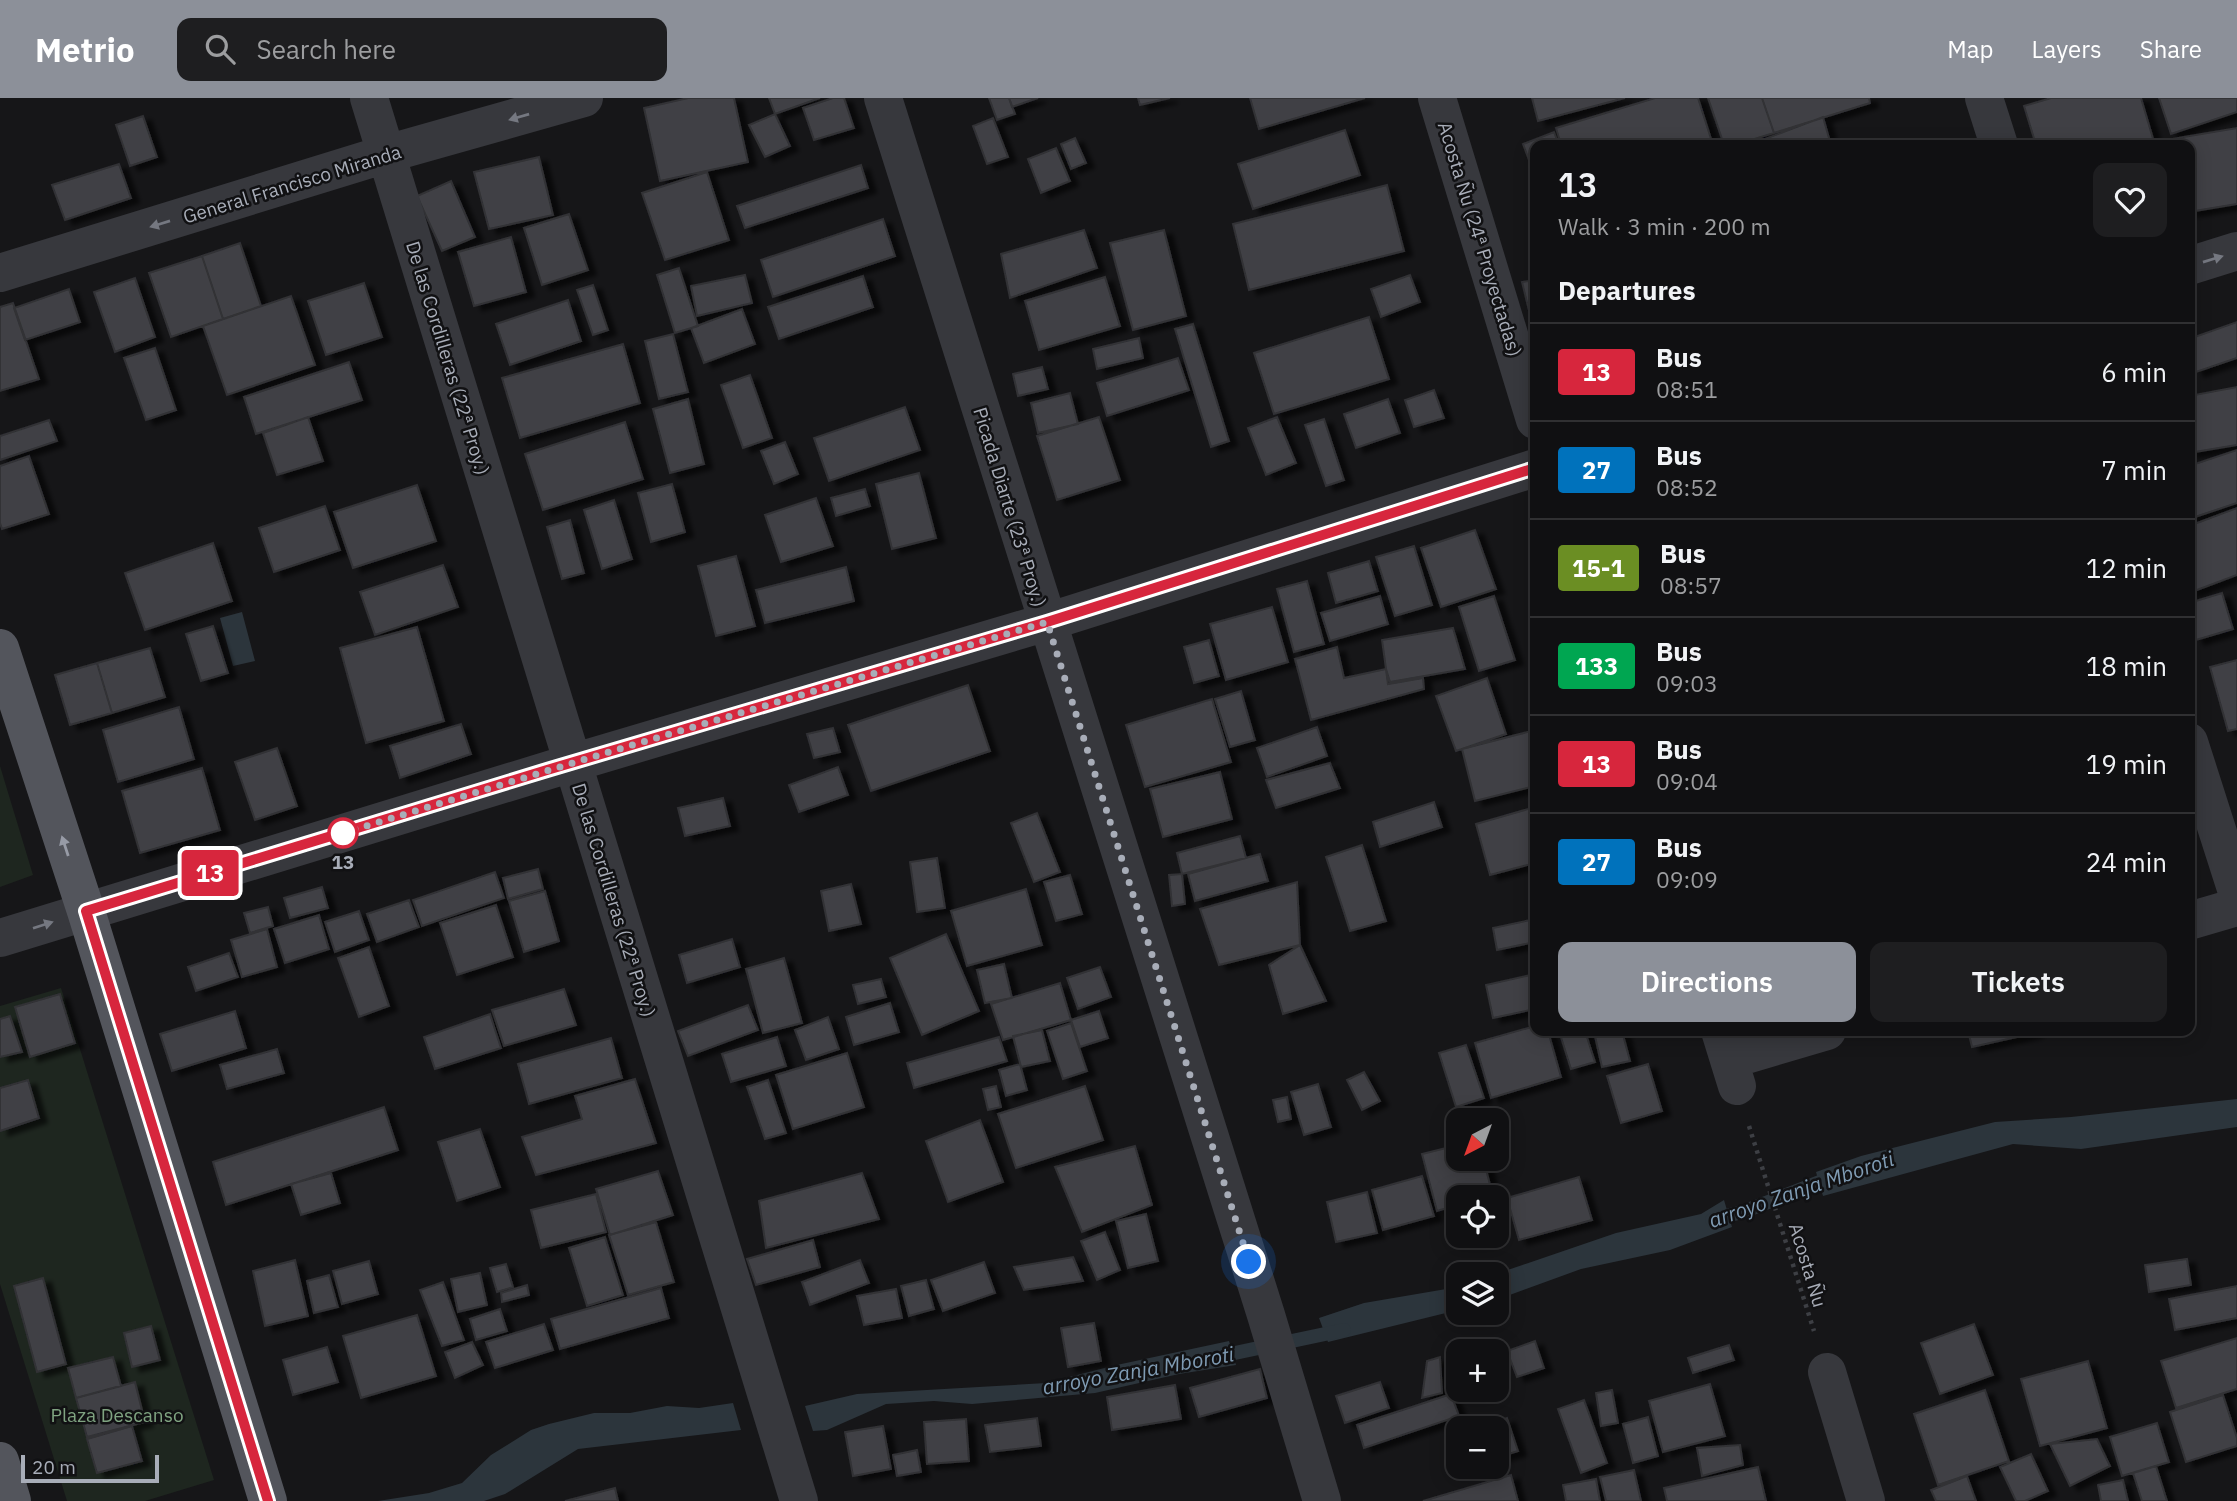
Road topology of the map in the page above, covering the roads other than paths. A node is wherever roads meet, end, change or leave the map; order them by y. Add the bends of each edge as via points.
1 (369, 98) edge
2 (584, 98) edge
3 (883, 98) edge
4 (1437, 98) edge
5 (1984, 98) edge
6 (1997, 140) edge
7 (386, 154) junction
8 (2237, 251) edge
9 (2195, 264) edge
10 (0, 273) edge
11 (1530, 404) edge
12 (1530, 470) edge
13 (1047, 622) junction
14 (0, 648) edge
15 (2195, 761) edge
16 (572, 763) junction
17 (2237, 892) edge
18 (2237, 907) edge
19 (86, 911) junction
20 (2195, 920) edge
21 (0, 938) edge
22 (1810, 1036) edge
23 (1729, 1059) edge
24 (1827, 1372) road end
25 (0, 1461) edge
26 (12, 1501) edge
27 (268, 1501) edge
28 (799, 1501) edge
29 (1322, 1501) edge
30 (1866, 1501) edge

1 - 7 street, De las Cordilleras (22ª Proy.)
2 -> 7 street, General Francisco Miranda
3 - 13 street, Picada Diarte (23ª Proy.)
4 - 11 street, Acosta Ñu (24ª Proyectadas)
5 - 6 street
7 -> 10 street, General Francisco Miranda
7 - 16 street, De las Cordilleras (22ª Proy.)
9 -> 8 street
12 - 13 street
13 - 16 street
13 - 29 street, Picada Diarte (23ª Proy.)
19 -> 14 main road
15 - 17 street
16 - 19 street
16 - 28 street, De las Cordilleras (22ª Proy.)
18 - 20 street
21 -> 19 street
19 - 27 main road
22 - 23 street
24 - 30 street
25 - 26 main road

